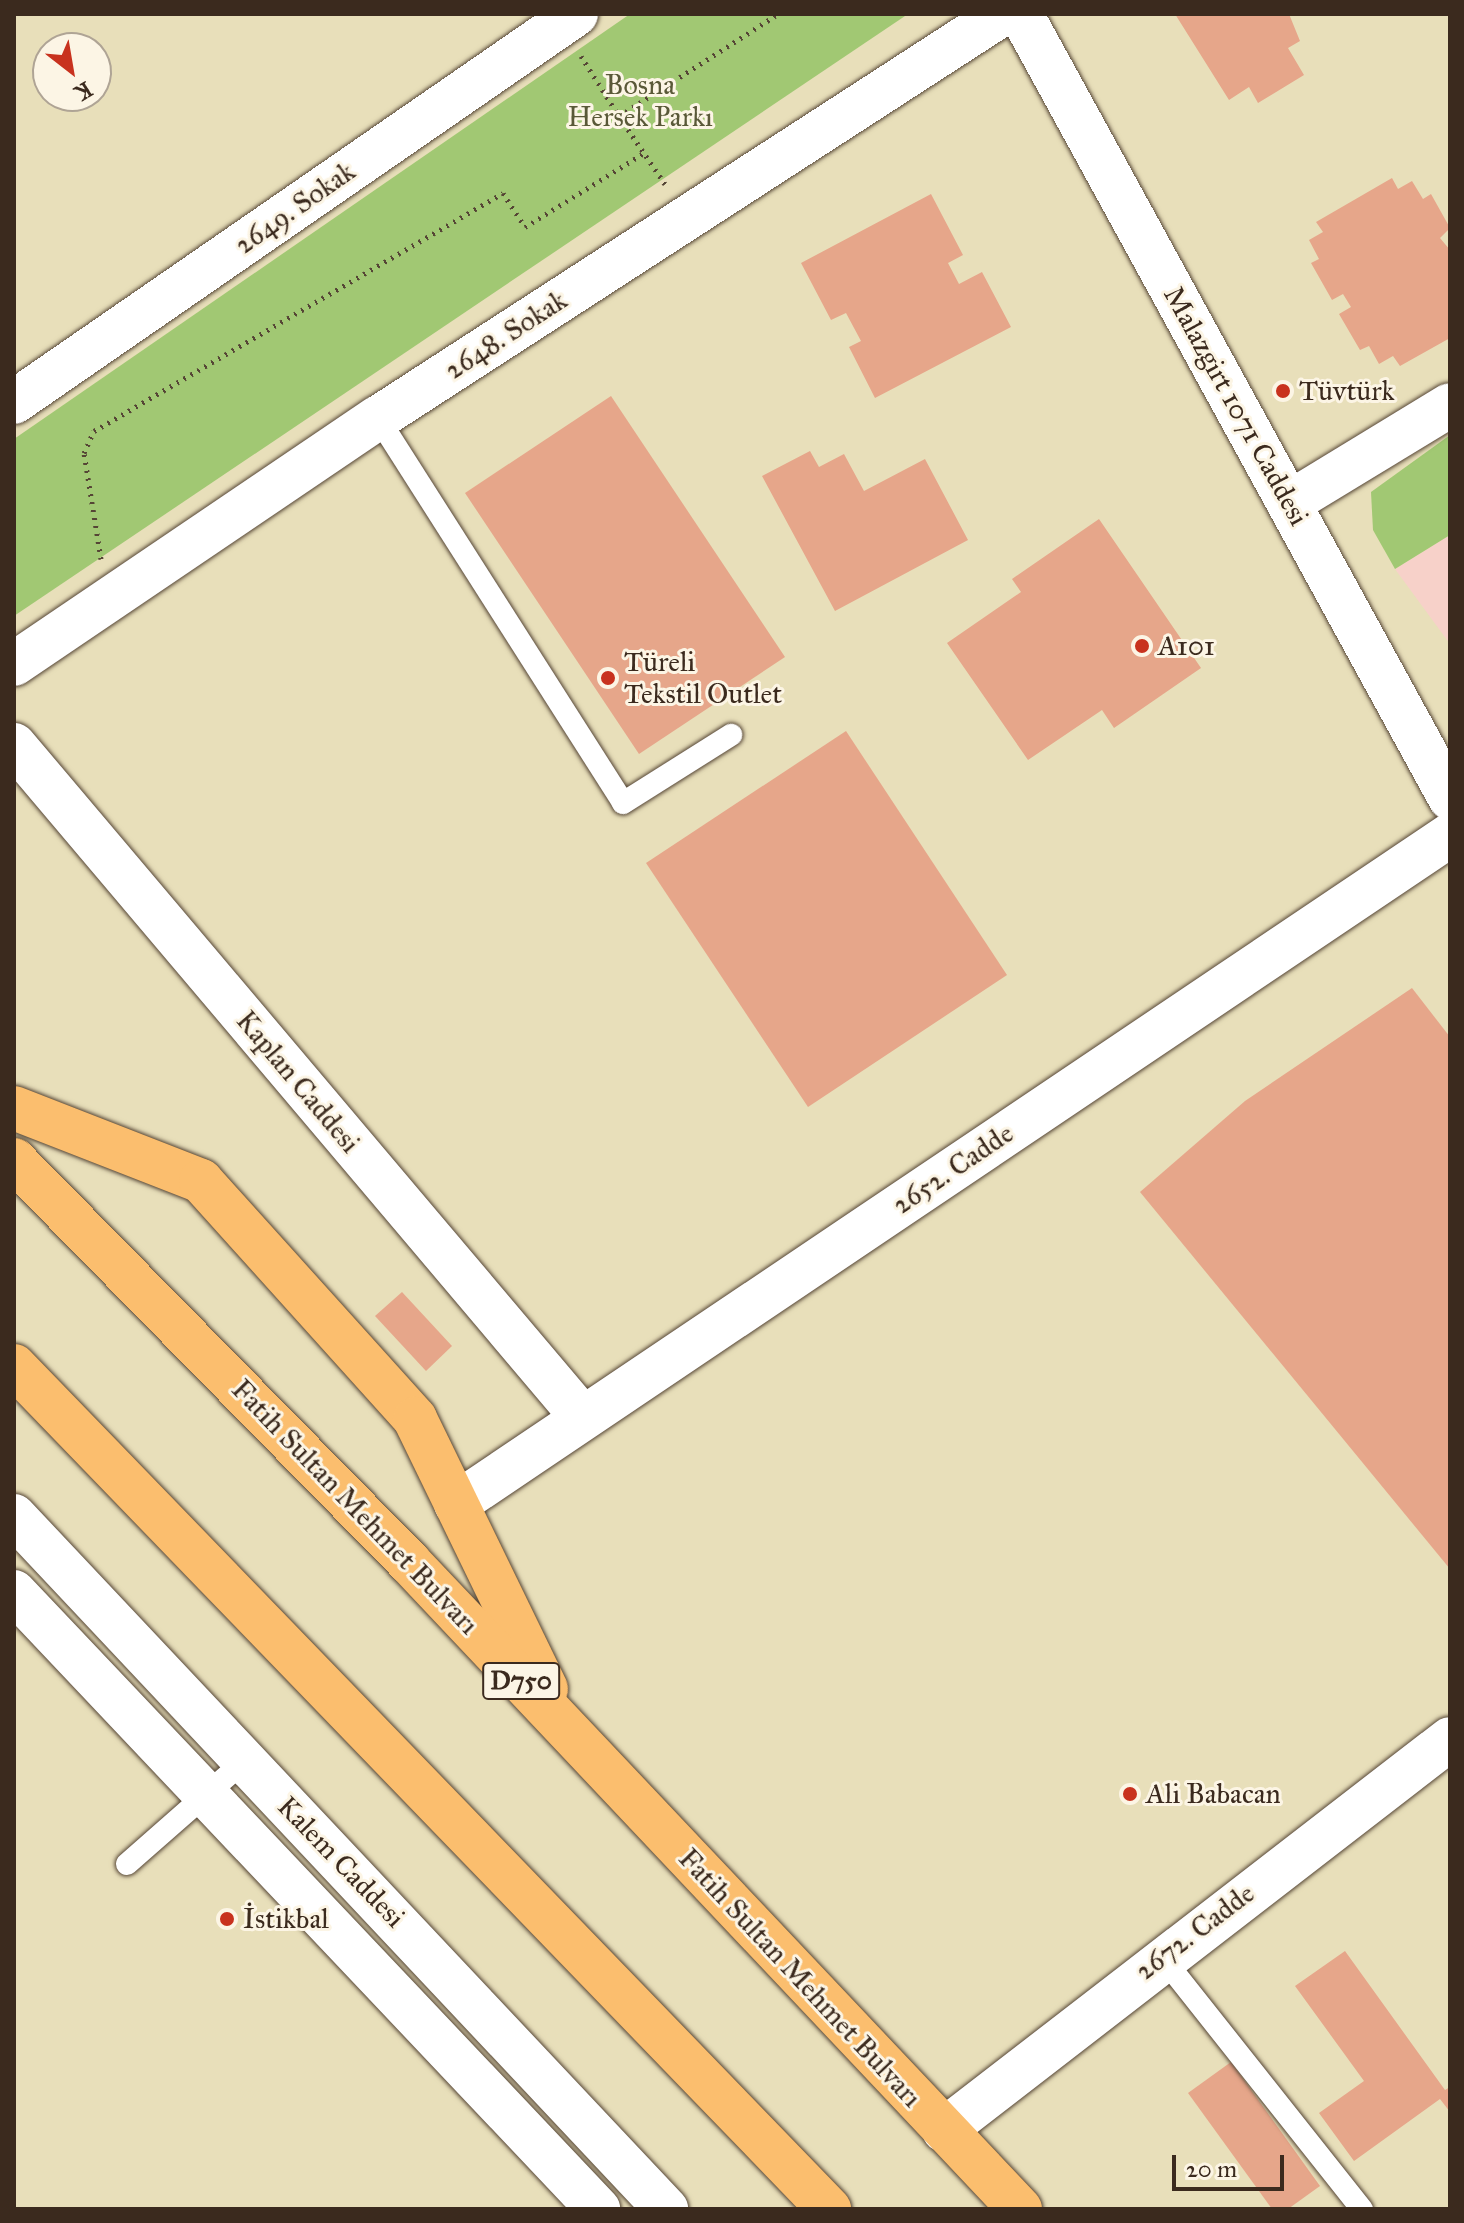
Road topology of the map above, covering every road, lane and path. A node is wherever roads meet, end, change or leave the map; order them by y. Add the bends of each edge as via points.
1 (778, 14) edge
2 (1002, 14) edge
3 (1021, 14) edge
4 (569, 19) edge
5 (619, 116) junction
6 (644, 153) junction
7 (688, 218) junction
8 (14, 402) edge
9 (1450, 405) edge
10 (378, 418) junction
11 (1289, 503) junction
12 (108, 600) junction
13 (14, 664) edge
14 (731, 735) dead end
15 (14, 745) edge
16 (1450, 798) edge
17 (1450, 835) edge
18 (14, 1108) edge
19 (14, 1160) edge
20 (14, 1366) edge
21 (583, 1418) junction
22 (456, 1504) junction
23 (14, 1516) edge
24 (14, 1592) edge
25 (565, 1727) junction
26 (1444, 1747) edge
27 (243, 1762) junction
28 (206, 1793) junction
29 (127, 1864) dead end
30 (1162, 1957) junction
31 (944, 2130) junction
32 (598, 2209) edge
33 (666, 2209) edge
34 (829, 2209) edge
35 (1020, 2209) edge
36 (1362, 2209) edge

1 - 5 path
2 - 7 street, 2648. Sokak
3 - 11 street, Malazgirt 1071 Caddesi
4 - 5 path
4 - 8 street, 2649. Sokak
5 - 6 path
6 - 7 path
6 - 12 path via 525,227 503,193 94,431 84,453
7 - 10 street, 2648. Sokak
9 - 11 street
10 - 12 street, 2648. Sokak
10 - 14 lane via 623,803
11 - 16 street, Malazgirt 1071 Caddesi
12 - 13 street, 2648. Sokak
15 - 21 street, Kaplan Caddesi
17 - 21 street, 2652. Cadde
18 - 22 highway via 201,1181 415,1419
19 - 25 highway, Fatih Sultan Mehmet Bulvarı / D750
20 - 34 highway
21 - 22 street, 2652. Cadde
22 - 25 highway
23 - 27 street, Kalem Caddesi
24 - 28 street, Kalem Caddesi
25 - 31 highway, Fatih Sultan Mehmet Bulvarı / D750
26 - 30 street, 2672. Cadde
27 - 28 lane
27 - 33 street, Kalem Caddesi
28 - 29 lane
28 - 32 street, Kalem Caddesi
30 - 31 street, 2672. Cadde
30 - 36 lane
31 - 35 highway, Fatih Sultan Mehmet Bulvarı / D750

